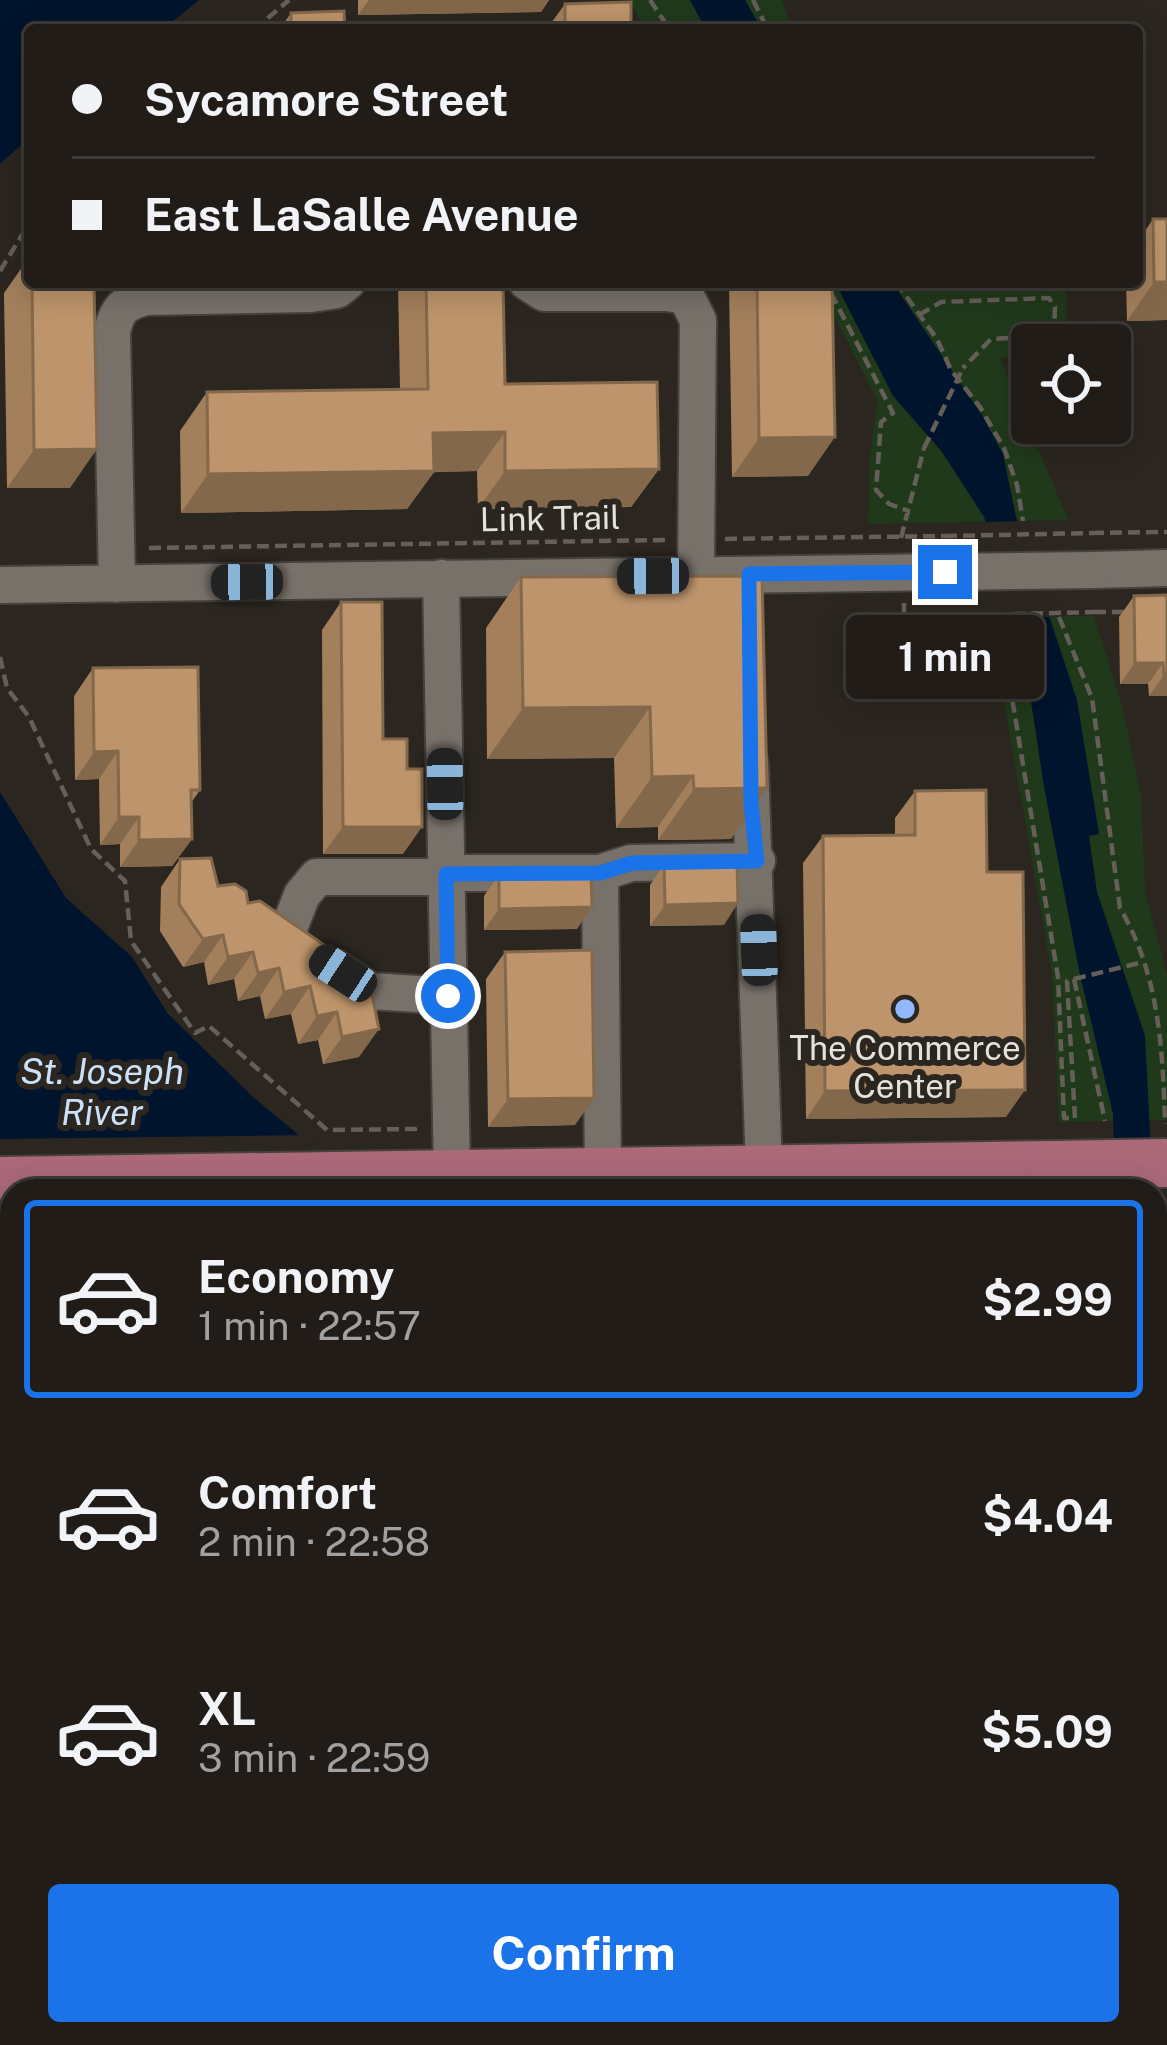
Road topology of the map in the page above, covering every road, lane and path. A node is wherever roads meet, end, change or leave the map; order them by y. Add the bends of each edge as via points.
1 (289, 0) edge
2 (261, 24) edge
3 (24, 232) edge
4 (0, 271) edge
5 (340, 288) edge
6 (536, 288) edge
7 (828, 288) edge
8 (900, 288) edge
9 (919, 314) junction
10 (909, 511) junction
11 (1023, 521) dead end
12 (1167, 532) edge
13 (902, 536) junction
14 (1093, 552) junction
15 (945, 554) junction
16 (696, 557) junction
17 (117, 566) junction
18 (1167, 568) edge
19 (749, 574) junction
20 (441, 578) junction
21 (0, 586) edge
22 (1126, 612) dead end
23 (977, 615) junction
24 (904, 616) dead end
25 (1059, 616) dead end
26 (749, 618) edge
27 (0, 657) edge
28 (750, 728) edge
29 (757, 861) junction
30 (600, 873) junction
31 (446, 875) junction
32 (255, 913) edge
33 (286, 935) junction
34 (1143, 962) junction
35 (1074, 979) junction
36 (448, 996) junction
37 (1105, 1121) dead end
38 (1064, 1136) junction
39 (1166, 1144) edge
40 (426, 1159) junction
41 (764, 1170) junction
42 (603, 1173) junction
43 (39, 1179) edge
44 (877, 1179) edge
45 (894, 1179) edge

1 - 2 path
3 - 4 path
5 - 17 street via 146,297 116,311
6 - 16 street via 667,293 694,306
7 - 10 path via 893,413 881,422 876,490
8 - 9 path
9 - 10 path, bridge via 941,302 1049,298 1055,307 1048,335 991,339 963,368 924,448
9 - 11 path via 1004,448
10 - 13 path
12 - 14 path, Link Trail
13 - 15 path, Link Trail
13 - 16 path, Link Trail
14 - 15 street, bridge
14 - 15 path, Link Trail, bridge
14 - 18 street
15 - 19 street
16 - 17 path, Link Trail
16 - 19 street
16 - 20 street
17 - 20 street
17 - 21 street
19 - 26 street
20 - 31 street
22 - 23 path, bridge
23 - 24 path
23 - 38 path via 1012,698 1058,977
25 - 34 path via 1092,698 1120,908
27 - 40 path via 7,688 29,717 91,849 125,881 131,941 195,1034 209,1026 327,1130
28 - 29 street
29 - 30 street via 632,863
29 - 41 street
30 - 31 street
30 - 42 street
31 - 33 street via 317,877
31 - 36 street
32 - 33 street
33 - 36 street via 371,992
34 - 35 path
34 - 39 path via 1161,1035
35 - 37 path
35 - 38 path via 1066,981 1075,1118
36 - 40 street
38 - 39 main road, bridge
38 - 45 main road
40 - 42 main road
40 - 43 main road
41 - 42 main road
41 - 44 main road

